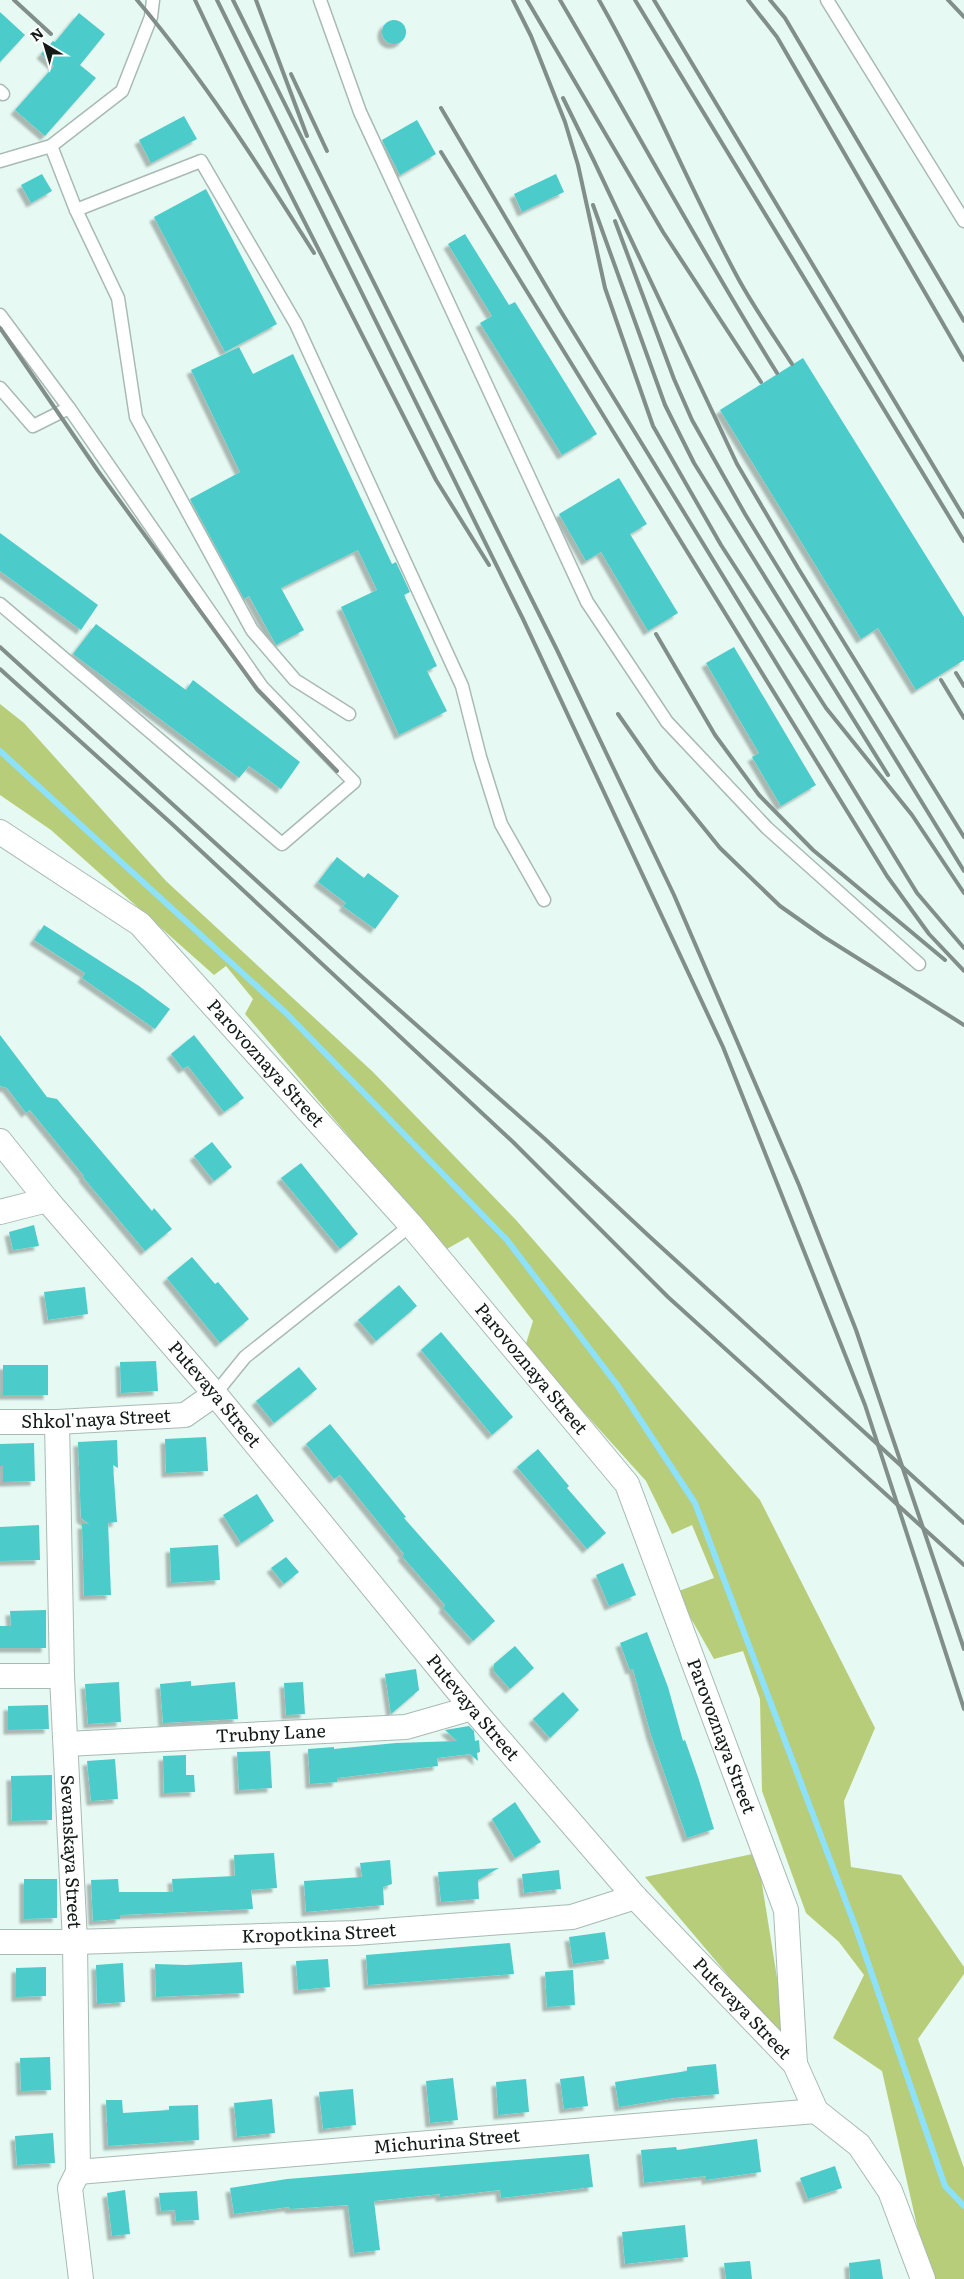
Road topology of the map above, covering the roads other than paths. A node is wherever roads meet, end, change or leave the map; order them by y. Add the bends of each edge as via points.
1 (153, 0) edge
2 (320, 0) edge
3 (827, 0) edge
4 (51, 146) junction
5 (0, 161) edge
6 (76, 210) junction
7 (964, 221) edge
8 (0, 315) edge
9 (0, 388) edge
10 (69, 408) junction
11 (0, 604) edge
12 (349, 714) dead end
13 (0, 832) edge
14 (544, 900) dead end
15 (919, 964) dead end
16 (0, 1142) edge
17 (47, 1200) junction
18 (0, 1212) edge
19 (411, 1225) junction
20 (215, 1394) junction
21 (0, 1422) edge
22 (57, 1422) junction
23 (0, 1676) edge
24 (62, 1676) junction
25 (472, 1708) junction
26 (66, 1744) junction
27 (634, 1897) junction
28 (0, 1942) edge
29 (75, 1942) junction
30 (795, 2064) junction
31 (816, 2111) junction
32 (78, 2172) junction
33 (81, 2279) edge
34 (923, 2279) edge

1 - 4 lane via 152,17 122,91
2 - 15 lane via 360,112 588,602 667,722 768,828
3 - 7 lane
4 - 5 lane
4 - 6 lane
6 - 12 lane via 118,298 136,417 181,501 252,630 295,680
6 - 14 lane via 201,162 296,324 462,686 501,824
8 - 10 lane
9 - 10 lane via 33,426
10 - 11 lane via 262,687 354,782 282,844
13 - 19 street, Parovoznaya Street via 140,924
16 - 17 street, Putevaya Street
17 - 18 street
17 - 20 street, Putevaya Street
19 - 20 lane via 245,1356
19 - 30 street, Parovoznaya Street via 627,1484 786,1910
20 - 22 street, Shkol'naya Street via 185,1415
20 - 25 street, Putevaya Street
21 - 22 street, Shkol'naya Street
22 - 24 street, Sevanskaya Street
23 - 24 street
24 - 26 street, Sevanskaya Street
25 - 26 street, Trubny Lane via 406,1727
25 - 27 street, Putevaya Street
26 - 29 street, Sevanskaya Street
27 - 29 street, Kropotkina Street via 572,1917 355,1933
27 - 30 street, Putevaya Street
28 - 29 street, Kropotkina Street
29 - 32 street, Sevanskaya Street
30 - 31 street, Putevaya Street
31 - 32 street, Michurina Street
31 - 34 street, Putevaya Street via 858,2145 890,2191
32 - 33 street, Sevanskaya Street via 70,2188

